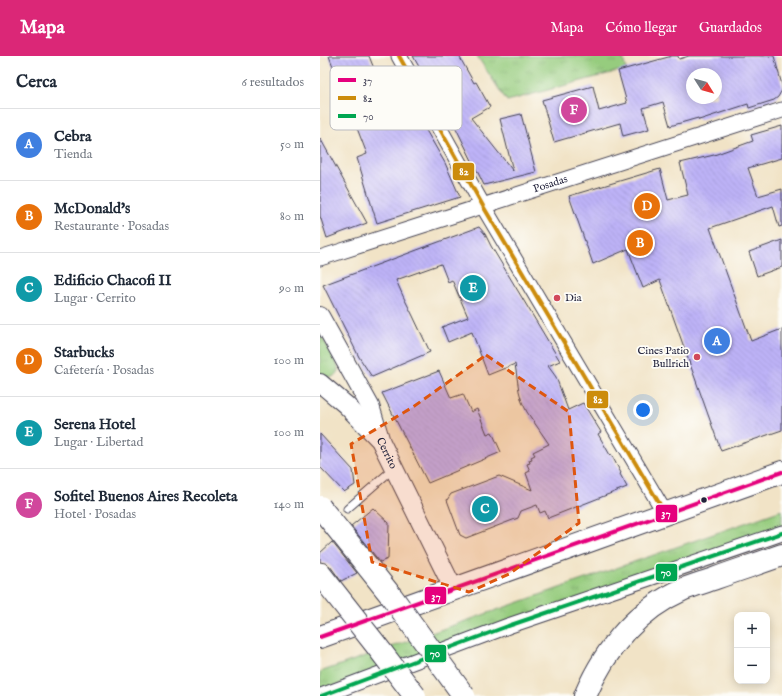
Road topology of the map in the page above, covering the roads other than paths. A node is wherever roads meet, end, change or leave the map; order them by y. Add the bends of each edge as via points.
1 (400, 56) edge
2 (406, 66) edge
3 (782, 110) edge
4 (441, 130) edge
5 (483, 206) junction
6 (320, 258) edge
7 (320, 316) edge
8 (320, 383) edge
9 (381, 442) junction
10 (393, 469) junction
11 (782, 472) edge
12 (320, 507) edge
13 (347, 509) dead end
14 (665, 513) junction
15 (782, 534) edge
16 (782, 555) edge
17 (320, 574) edge
18 (454, 590) junction
19 (320, 637) edge
20 (321, 696) edge
21 (415, 696) edge
22 (464, 696) edge
23 (585, 696) edge

1 - 2 street
3 - 5 street, Posadas
4 - 5 street
5 - 6 street, Posadas
5 - 14 street
7 - 9 street, Cerrito via 370,406
8 - 9 street via 346,405
9 - 10 street, Cerrito
10 - 13 lane
10 - 18 street, Cerrito
11 - 14 main road
12 - 22 main road, bridge via 392,596
14 - 18 main road
15 - 20 street via 508,626
16 - 23 main road via 685,589 647,612 621,636 605,656
17 - 21 main road, bridge
18 - 19 main road

